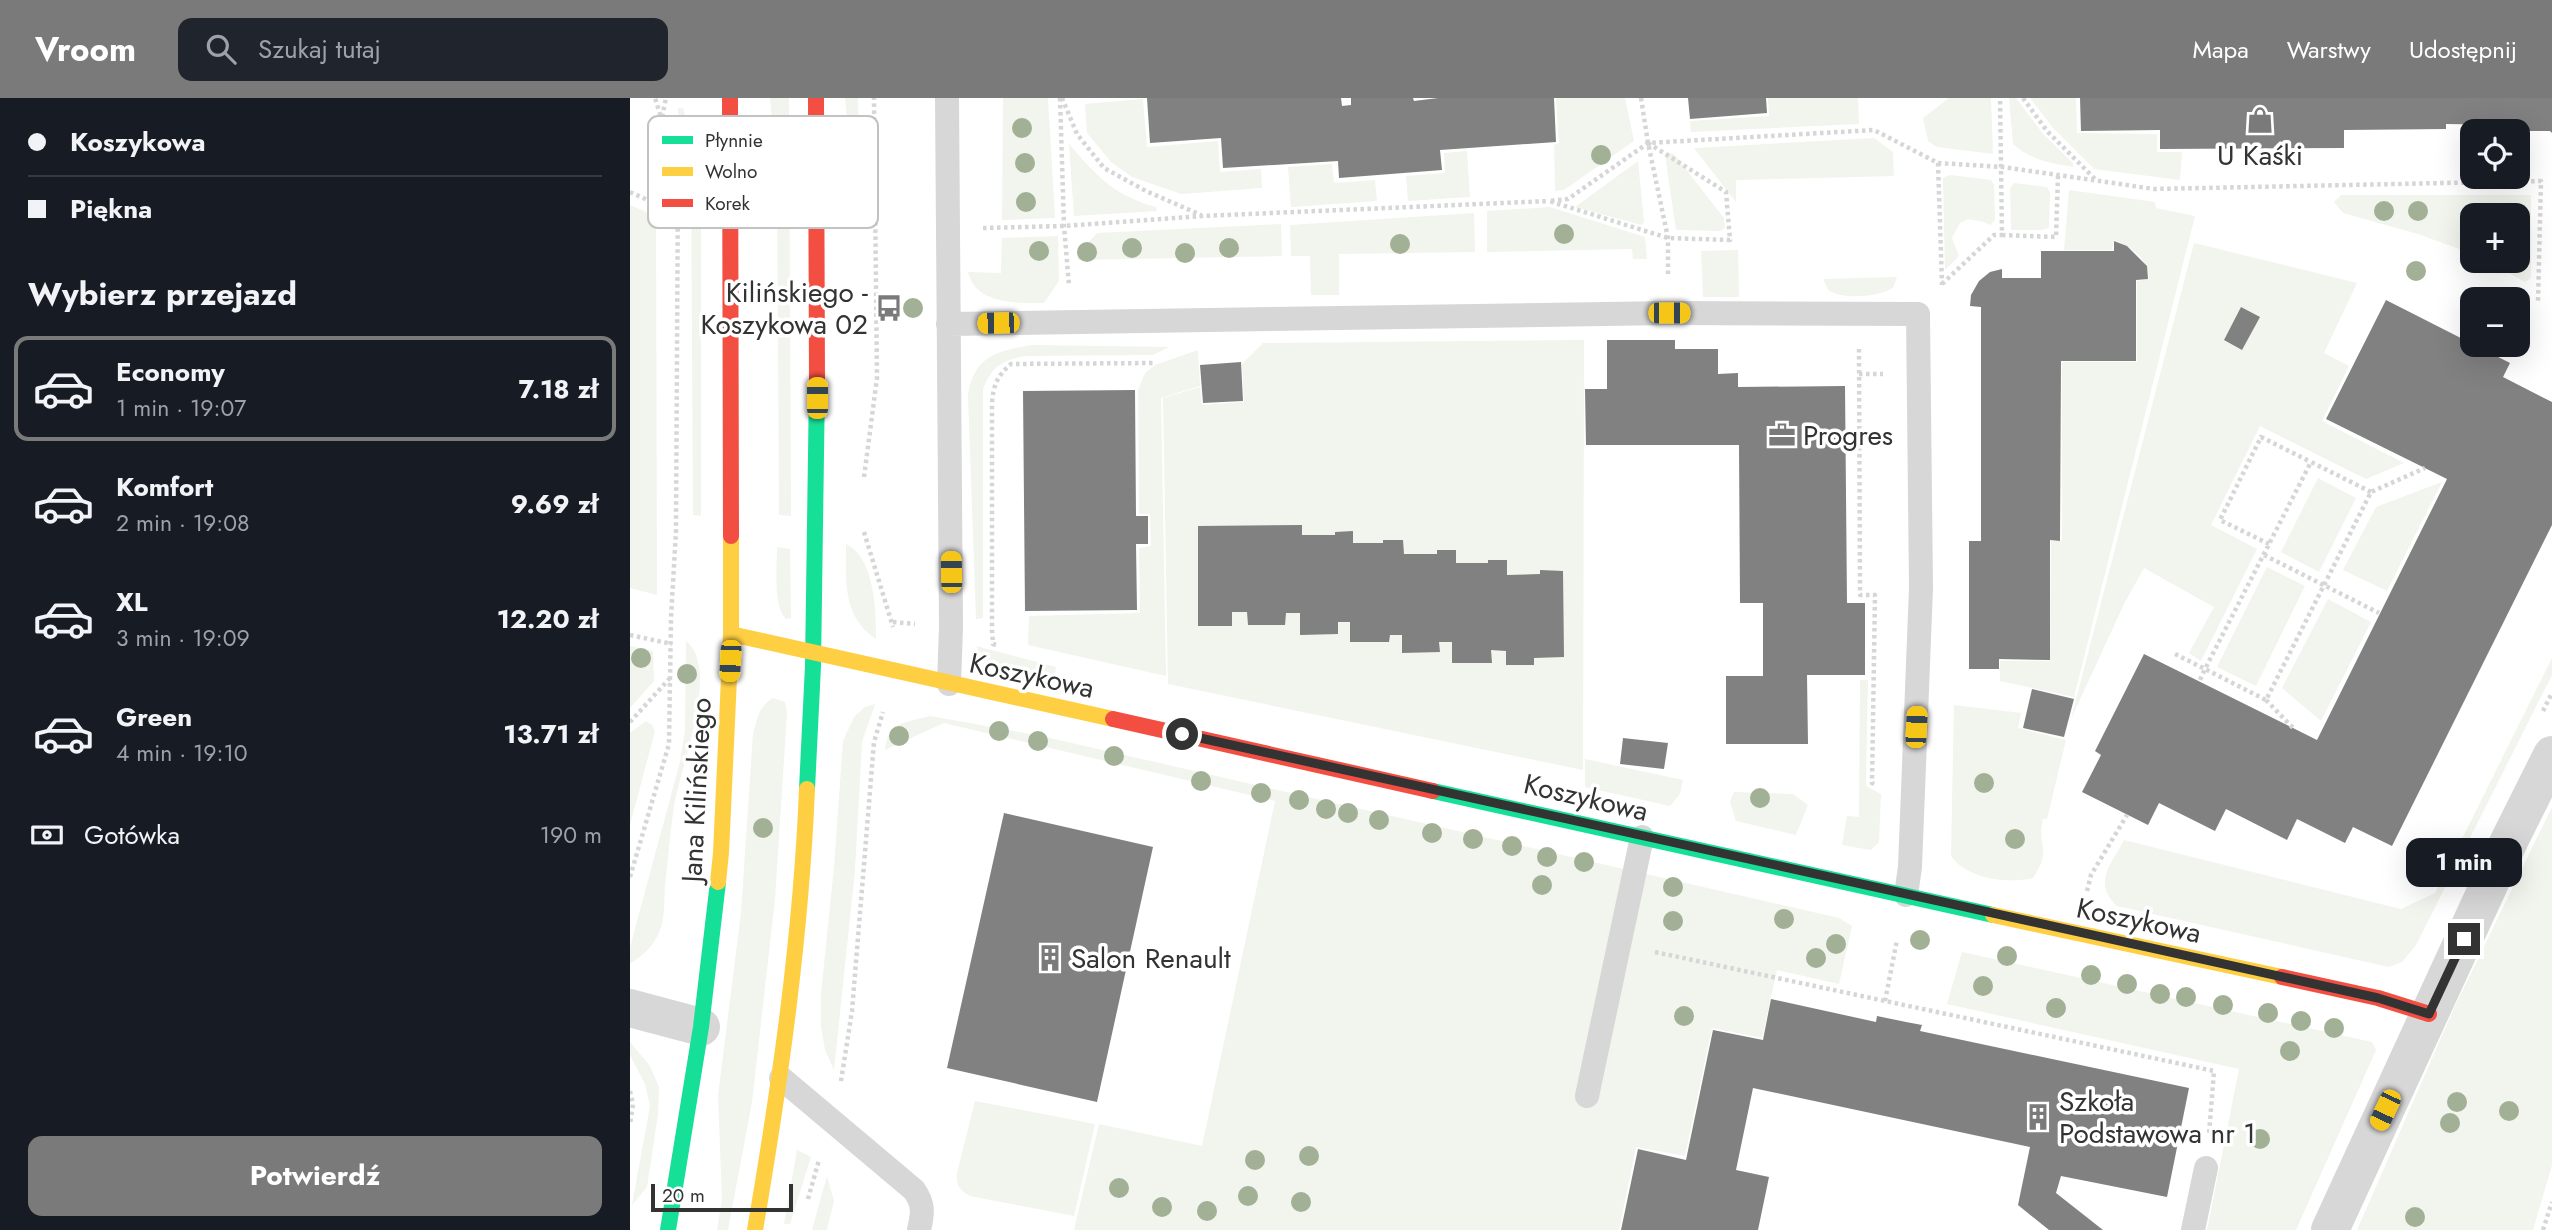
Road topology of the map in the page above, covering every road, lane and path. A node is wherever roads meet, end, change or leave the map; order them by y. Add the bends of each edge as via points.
1 (654, 98) edge
2 (666, 98) edge
3 (730, 98) edge
4 (816, 98) edge
5 (874, 98) edge
6 (947, 98) edge
7 (1061, 98) edge
8 (1642, 98) edge
9 (2000, 98) edge
10 (2023, 98) edge
11 (662, 116) edge
12 (662, 116) edge
13 (730, 116) edge
14 (816, 116) edge
15 (874, 116) edge
16 (1648, 143) junction
17 (2003, 167) junction
18 (2058, 176) junction
19 (2098, 181) junction
20 (630, 192) edge
21 (648, 200) edge
22 (1549, 201) junction
23 (1202, 216) junction
24 (1064, 226) junction
25 (676, 228) edge
26 (730, 228) edge
27 (817, 228) edge
28 (875, 228) edge
29 (949, 229) junction
30 (2002, 235) junction
31 (1668, 238) junction
32 (1942, 284) dead end
33 (2538, 302) dead end
34 (1669, 313) junction
35 (1858, 314) junction
36 (1072, 321) junction
37 (948, 324) junction
38 (1153, 363) dead end
39 (2311, 462) junction
40 (2425, 468) dead end
41 (864, 488) dead end
42 (2371, 492) junction
43 (864, 525) dead end
44 (2269, 544) junction
45 (2264, 555) junction
46 (2323, 585) junction
47 (2379, 613) dead end
48 (731, 634) junction
49 (630, 635) edge
50 (672, 644) junction
51 (1006, 647) dead end
52 (815, 654) junction
53 (2175, 654) dead end
54 (890, 669) junction
55 (2205, 669) junction
56 (671, 678) junction
57 (2199, 682) dead end
58 (949, 684) junction
59 (2266, 700) junction
60 (630, 722) edge
61 (2295, 730) dead end
62 (2552, 755) edge
63 (1881, 787) dead end
64 (2127, 815) dead end
65 (1642, 837) junction
66 (630, 877) edge
67 (1906, 895) junction
68 (2086, 896) dead end
69 (1898, 938) dead end
70 (1619, 945) junction
71 (1885, 1001) junction
72 (630, 1008) edge
73 (2429, 1014) junction
74 (701, 1027) junction
75 (780, 1078) junction
76 (630, 1091) edge
77 (1587, 1096) dead end
78 (830, 1121) junction
79 (630, 1125) edge
80 (2206, 1168) joint
81 (2552, 1202) edge
82 (806, 1204) dead end
83 (668, 1230) edge
84 (755, 1230) edge
85 (919, 1230) edge
86 (2193, 1230) edge
87 (2330, 1230) edge
88 (2543, 1230) edge

1 - 11 path
2 - 12 path
3 - 13 street, Jana Kilińskiego
4 - 14 street
5 - 15 path
6 - 29 lane
7 - 23 path via 1077,134 1104,168
7 - 24 path
8 - 16 path
9 - 17 path
10 - 19 path via 2047,131
16 - 17 path via 1874,130 1938,163
16 - 22 path via 1568,199
16 - 31 path
16 - 31 path via 1726,192 1730,240
17 - 18 path
17 - 30 path
18 - 19 path
18 - 30 path via 2056,237
19 - 33 path via 2154,189 2541,181
20 - 21 path
22 - 23 path
22 - 31 path
23 - 24 path
24 - 29 path
24 - 36 path
25 - 50 path via 677,531
26 - 48 street, Jana Kilińskiego
27 - 52 street
28 - 41 path via 877,378
29 - 37 lane
30 - 32 path via 1994,235
31 - 34 path
34 - 35 lane
34 - 36 lane
35 - 63 path via 1860,595 1875,595 1871,783
35 - 67 lane via 1918,314 1921,588
36 - 37 lane
37 - 58 lane
38 - 51 path via 1011,364 993,387 993,644
39 - 42 path
39 - 44 path
39 - 44 path via 2261,437 2220,520
40 - 42 path
42 - 46 path
43 - 54 path via 893,622
44 - 45 path
45 - 46 path
45 - 55 path
46 - 47 path
46 - 59 path
48 - 52 street, Koszykowa
48 - 74 street, Jana Kilińskiego via 721,853
49 - 50 path
50 - 56 path
52 - 54 street, Koszykowa
52 - 75 street via 806,831
53 - 55 path
54 - 58 street, Koszykowa
54 - 78 path via 874,743 844,1074
55 - 57 path
55 - 59 path
56 - 60 path
56 - 66 path via 669,744
58 - 65 street, Koszykowa
59 - 61 path
62 - 73 street
64 - 68 path via 2091,875
65 - 67 street, Koszykowa
65 - 70 lane
67 - 73 street, Koszykowa via 2378,998
69 - 71 path
70 - 71 path
70 - 77 lane
71 - 80 path via 2214,1072
72 - 74 street
73 - 87 street
74 - 83 street, Jana Kilińskiego
75 - 78 lane
75 - 84 street
76 - 79 path
78 - 82 path
78 - 85 lane via 914,1190 922,1200
80 - 86 lane
81 - 88 path

